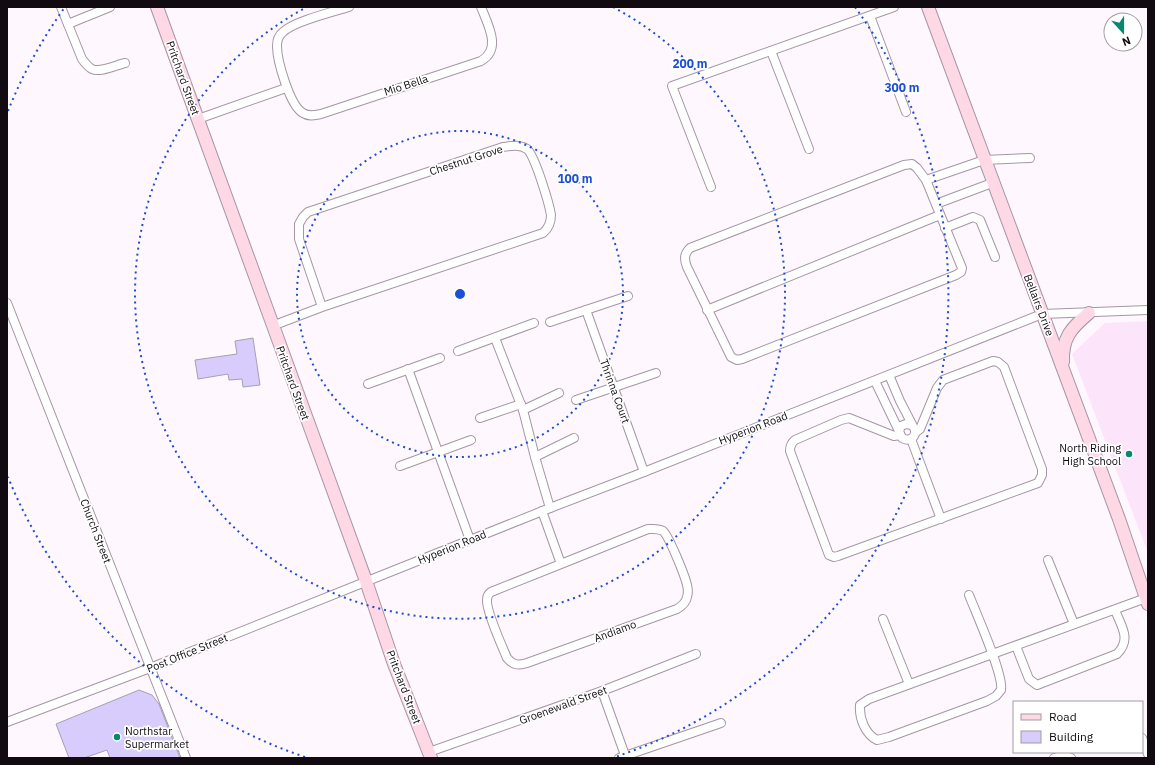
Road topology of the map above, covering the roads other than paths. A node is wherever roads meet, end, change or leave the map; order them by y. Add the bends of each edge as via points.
1 (61, 7) edge
2 (110, 7) edge
3 (157, 7) edge
4 (349, 7) edge
5 (481, 7) edge
6 (894, 7) edge
7 (928, 7) edge
8 (870, 16) junction
9 (68, 24) junction
10 (771, 51) junction
11 (124, 63) dead end
12 (286, 88) junction
13 (906, 112) dead end
14 (198, 119) junction
15 (808, 149) dead end
16 (1030, 158) dead end
17 (984, 160) junction
18 (926, 180) junction
19 (992, 183) junction
20 (711, 187) dead end
21 (936, 204) junction
22 (940, 214) junction
23 (945, 228) junction
24 (996, 257) dead end
25 (628, 296) dead end
26 (7, 303) edge
27 (322, 307) junction
28 (586, 310) junction
29 (707, 310) junction
30 (1148, 310) edge
31 (1089, 313) junction
32 (1042, 314) junction
33 (550, 322) dead end
34 (534, 323) dead end
35 (272, 326) junction
36 (495, 338) junction
37 (458, 351) dead end
38 (440, 358) dead end
39 (1063, 368) junction
40 (408, 369) junction
41 (656, 373) dead end
42 (889, 375) junction
43 (875, 381) junction
44 (368, 384) dead end
45 (614, 388) junction
46 (559, 393) dead end
47 (576, 400) dead end
48 (522, 407) junction
49 (480, 418) dead end
50 (914, 428) junction
51 (900, 433) junction
52 (574, 438) dead end
53 (911, 439) junction
54 (471, 440) dead end
55 (438, 452) junction
56 (535, 457) junction
57 (400, 466) dead end
58 (644, 472) junction
59 (550, 508) junction
60 (542, 511) junction
61 (941, 519) junction
62 (470, 540) junction
63 (1048, 560) dead end
64 (561, 564) junction
65 (366, 581) junction
66 (969, 595) dead end
67 (1147, 601) edge
68 (1115, 610) junction
69 (883, 619) dead end
70 (1074, 624) junction
71 (1016, 646) junction
72 (696, 654) dead end
73 (992, 654) junction
74 (150, 668) junction
75 (909, 684) junction
76 (602, 691) junction
77 (7, 722) edge
78 (721, 723) dead end
79 (1143, 741) edge
80 (1148, 754) edge
81 (430, 755) edge
82 (624, 757) edge
83 (186, 758) edge
84 (1054, 758) edge
85 (1071, 758) edge

1 - 9 street
2 - 9 street
3 - 14 street, Pritchard Street
4 - 12 street, Mio Bella via 290,27 279,36 277,45
5 - 12 street, Mio Bella via 493,43 488,57 481,60 309,116 297,107
6 - 8 street
7 - 17 street, Bellairs Drive
8 - 10 street
8 - 13 street
9 - 11 street via 82,59 92,70
10 - 15 street
10 - 20 street via 672,86
12 - 14 street
14 - 35 street, Pritchard Street
16 - 17 street
17 - 18 street
17 - 19 street, Bellairs Drive
18 - 21 street
18 - 29 street via 912,164 904,165 690,248 684,259
19 - 21 street
19 - 32 street, Bellairs Drive
21 - 22 street
22 - 23 street
22 - 29 street
23 - 24 street via 977,217
23 - 29 street via 962,268 956,275 742,359 731,358
25 - 28 street
26 - 74 street, Church Street
27 - 27 street, Chestnut Grove via 542,233 548,228 551,216 535,164 528,150 514,145 503,148 308,212 299,224 299,239
27 - 35 street, Chestnut Grove
28 - 33 street
28 - 45 street, Thrinna Court
30 - 31 street, Hyperion Road
31 - 32 street, Hyperion Road
31 - 39 street via 1077,323 1066,338
32 - 39 street, Bellairs Drive
32 - 42 street, Hyperion Road
34 - 36 street
35 - 65 street, Pritchard Street
36 - 37 street
36 - 48 street
38 - 40 street
39 - 67 street, Bellairs Drive
40 - 44 street
40 - 55 street
41 - 45 street
42 - 43 street, Hyperion Road
42 - 50 street
43 - 51 street
43 - 58 street, Hyperion Road
45 - 47 street
45 - 58 street, Thrinna Court
46 - 48 street
48 - 49 street
48 - 56 street
50 - 51 street via 904,424 900,428
50 - 53 street via 914,436
50 - 61 street via 920,429 937,388 943,380 993,361 998,362 1004,367 1042,469 1038,483
51 - 53 street via 905,439
51 - 61 street via 894,436 849,418 792,443 790,451 827,551 829,555 838,556
52 - 56 street
53 - 61 street
54 - 55 street
55 - 57 street
55 - 62 street
56 - 59 street
58 - 59 street, Hyperion Road
59 - 60 street, Hyperion Road
60 - 62 street, Hyperion Road
60 - 64 street
62 - 65 street, Hyperion Road
63 - 70 street
64 - 64 street, Andiamo via 488,594 488,608 511,663 521,665 677,608 682,606 687,598 687,584 667,535 662,530 648,529
65 - 74 street, Post Office Street
65 - 81 street, Pritchard Street via 394,664
66 - 73 street
67 - 68 street
68 - 70 street
68 - 71 street via 1125,637 1124,646 1117,654 1037,684 1029,680
69 - 75 street
70 - 71 street
71 - 73 street
72 - 76 street, Groenewald Street
73 - 75 street
73 - 75 street via 1002,685 996,696 877,740 872,737 865,729 860,705
74 - 77 street, Post Office Street
74 - 83 street, Church Street
76 - 81 street, Groenewald Street
76 - 82 street
78 - 82 street
79 - 80 street
84 - 85 street via 1064,755

